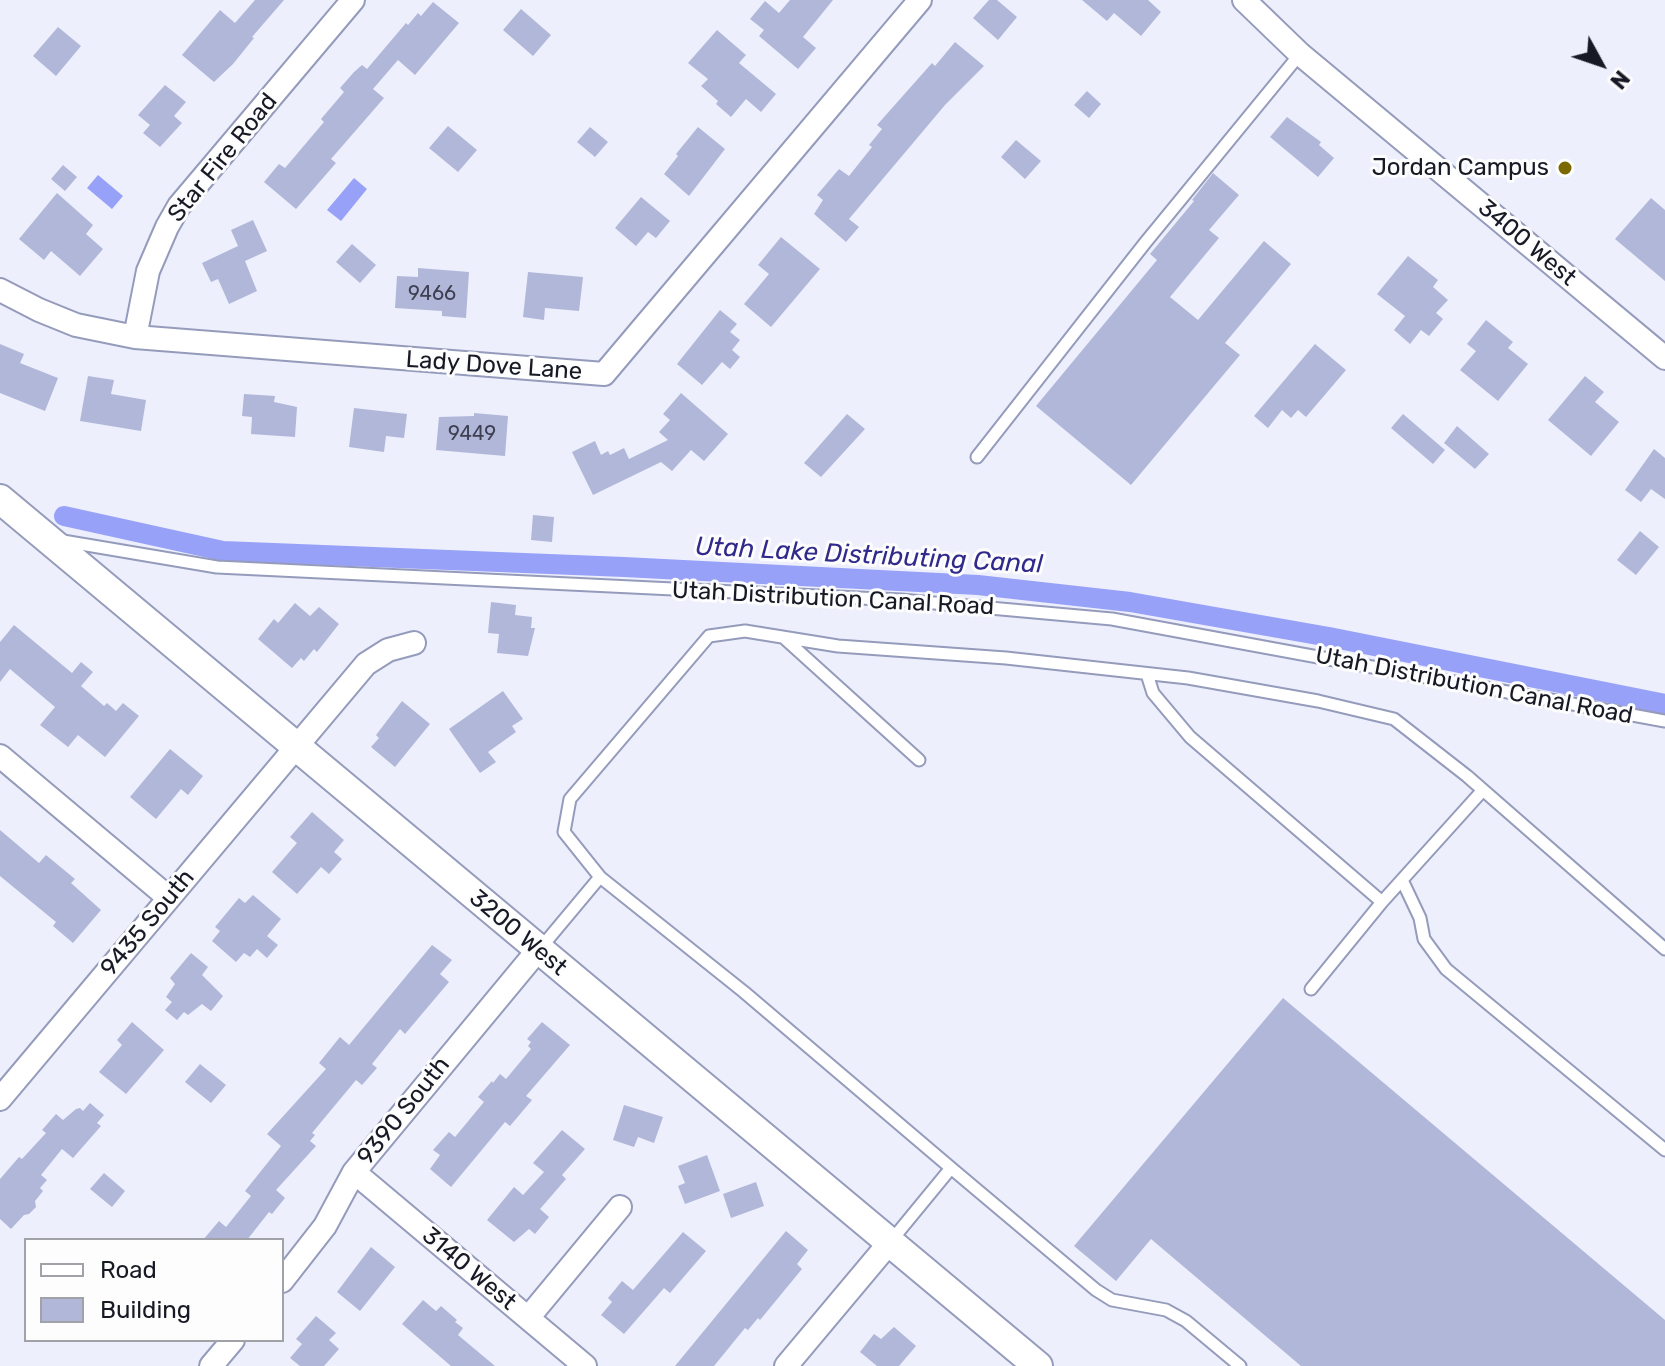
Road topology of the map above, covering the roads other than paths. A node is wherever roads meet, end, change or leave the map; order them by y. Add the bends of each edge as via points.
1 (353, 0) edge
2 (920, 0) edge
3 (1244, 0) edge
4 (1300, 54) junction
5 (0, 290) edge
6 (135, 337) junction
7 (1665, 358) edge
8 (977, 457) dead end
9 (0, 499) edge
10 (0, 515) edge
11 (48, 539) junction
12 (782, 637) junction
13 (414, 643) dead end
14 (1147, 674) junction
15 (1665, 721) edge
16 (297, 747) junction
17 (0, 756) edge
18 (919, 760) dead end
19 (1483, 790) junction
20 (600, 877) junction
21 (1402, 880) junction
22 (169, 898) junction
23 (1382, 902) junction
24 (1665, 949) edge
25 (538, 950) junction
26 (1311, 989) dead end
27 (0, 1099) edge
28 (1665, 1150) edge
29 (951, 1168) junction
30 (354, 1172) junction
31 (620, 1207) dead end
32 (890, 1242) junction
33 (284, 1278) edge
34 (528, 1318) junction
35 (231, 1342) edge
36 (211, 1366) edge
37 (585, 1366) edge
38 (786, 1366) edge
39 (1038, 1366) edge
40 (1240, 1366) edge

1 - 6 street, Star Fire Road via 179,206 148,271
2 - 6 street, Lady Dove Lane via 604,374
3 - 4 street, 3400 West
4 - 7 street, 3400 West
4 - 8 lane
5 - 6 street, Lady Dove Lane via 76,325
9 - 11 street, 3200 West
10 - 11 lane, Utah Distribution Canal Road
11 - 15 lane, Utah Distribution Canal Road via 217,567 901,600 1112,619
11 - 16 street, 3200 West
12 - 14 lane
12 - 18 lane
12 - 20 lane via 745,631 709,636 570,799 564,832
13 - 16 street, 9435 South via 388,650 366,664
14 - 19 lane via 1318,701 1394,719
14 - 23 lane via 1153,693 1190,737
16 - 22 street, 9435 South
16 - 25 street, 3200 West
17 - 22 street
19 - 21 lane
19 - 24 lane
20 - 25 lane
20 - 29 lane
21 - 23 lane
21 - 28 lane via 1424,939 1446,969
22 - 27 street, 9435 South
23 - 26 lane
25 - 30 street, 9390 South
25 - 32 street, 3200 West
29 - 32 lane
29 - 40 lane via 1096,1290 1112,1300 1176,1315
30 - 33 street, 9390 South via 325,1226
30 - 34 street, 3140 West
31 - 34 street
32 - 38 street
32 - 39 street, 3200 West
34 - 37 street, 3140 West
35 - 36 street

